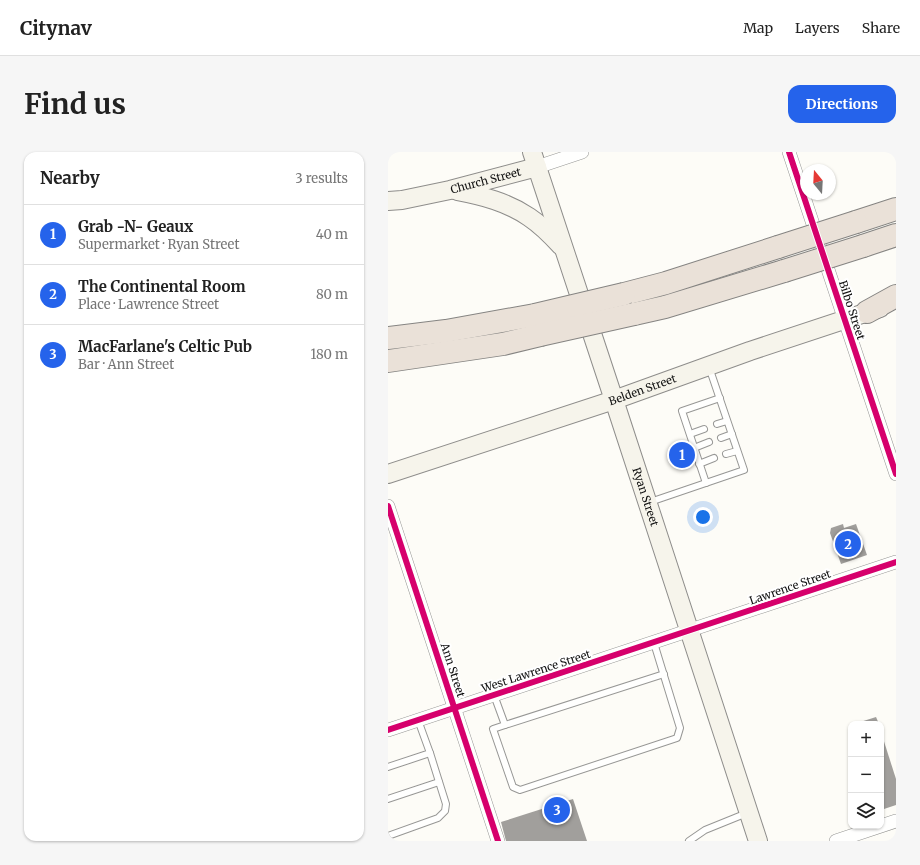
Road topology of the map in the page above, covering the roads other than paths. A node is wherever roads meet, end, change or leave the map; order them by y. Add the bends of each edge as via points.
1 (582, 152) edge
2 (789, 152) edge
3 (535, 160) edge
4 (450, 190) junction
5 (388, 201) edge
6 (896, 209) edge
7 (896, 235) edge
8 (564, 249) junction
9 (896, 296) edge
10 (896, 302) edge
11 (867, 312) junction
12 (845, 319) junction
13 (538, 325) junction
14 (388, 326) edge
15 (446, 330) junction
16 (388, 338) edge
17 (388, 361) edge
18 (709, 366) junction
19 (720, 398) junction
20 (614, 400) junction
21 (727, 421) junction
22 (717, 424) dead end
23 (704, 429) dead end
24 (690, 434) junction
25 (732, 434) junction
26 (721, 438) dead end
27 (709, 442) dead end
28 (694, 448) junction
29 (737, 451) junction
30 (726, 454) dead end
31 (714, 458) dead end
32 (699, 464) junction
33 (388, 474) edge
34 (896, 474) edge
35 (706, 483) junction
36 (648, 503) junction
37 (388, 506) edge
38 (896, 562) edge
39 (690, 631) junction
40 (654, 643) junction
41 (664, 674) junction
42 (494, 695) junction
43 (455, 708) junction
44 (418, 720) junction
45 (505, 725) junction
46 (388, 730) edge
47 (430, 753) junction
48 (388, 768) edge
49 (439, 782) junction
50 (388, 799) edge
51 (748, 812) junction
52 (896, 821) edge
53 (388, 836) edge
54 (498, 841) edge
55 (689, 841) edge
56 (758, 841) edge
57 (836, 841) edge

1 - 3 street, Church Street
2 - 12 street, Bilbo Street
3 - 4 main road, Church Street
3 - 8 main road, Ryan Street
4 - 5 main road, Church Street
4 - 8 main road via 480,195 504,203 529,216
6 - 13 highway, bridge via 673,281 624,294
7 - 13 highway, bridge via 666,307 634,314
8 - 20 main road, Ryan Street
9 - 11 highway
10 - 11 main road, Belden Street
11 - 12 main road, Belden Street
12 - 18 main road, Belden Street
12 - 34 street, Bilbo Street
13 - 15 highway
13 - 17 highway via 503,344
14 - 15 highway
15 - 16 highway
18 - 19 lane
18 - 20 main road, Belden Street
19 - 21 lane
19 - 24 lane via 682,411
20 - 33 main road, Belden Street
20 - 36 main road, Ryan Street
21 - 22 lane
21 - 25 lane
23 - 24 lane
24 - 28 lane
25 - 26 lane
25 - 29 lane
27 - 28 lane
28 - 32 lane
29 - 30 lane
29 - 35 lane via 744,470
31 - 32 lane
32 - 35 lane
35 - 36 lane
36 - 39 main road, Ryan Street
37 - 43 street, Ann Street
38 - 39 street, Lawrence Street
39 - 40 street, West Lawrence Street
39 - 51 main road, Ryan Street
40 - 41 lane
40 - 42 street, West Lawrence Street
41 - 45 lane
41 - 45 lane via 680,728 677,738 520,790 513,787 493,729
42 - 43 street, West Lawrence Street
42 - 45 lane
43 - 44 street, West Lawrence Street
43 - 54 street, Ann Street
44 - 46 street, West Lawrence Street
44 - 47 lane
47 - 48 lane
47 - 49 lane
49 - 50 lane
49 - 53 lane via 446,804 445,811 438,818
51 - 55 lane via 705,830
51 - 56 main road, Ryan Street
52 - 57 street

